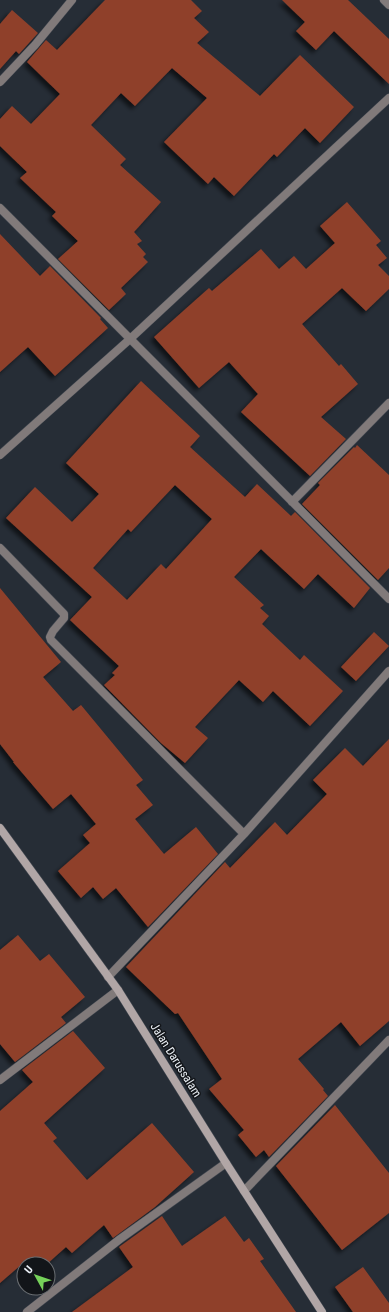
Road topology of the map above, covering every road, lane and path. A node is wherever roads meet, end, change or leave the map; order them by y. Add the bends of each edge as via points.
1 (72, 0) edge
2 (384, 0) edge
3 (389, 5) edge
4 (0, 82) edge
5 (389, 98) edge
6 (0, 208) edge
7 (130, 339) junction
8 (389, 403) edge
9 (0, 455) edge
10 (292, 502) junction
11 (0, 548) edge
12 (389, 599) edge
13 (389, 671) edge
14 (0, 828) edge
15 (244, 834) junction
16 (108, 977) junction
17 (118, 990) junction
18 (389, 1040) edge
19 (0, 1080) edge
20 (226, 1163) junction
21 (244, 1191) junction
22 (27, 1312) edge
23 (322, 1312) edge

1 - 4 street
2 - 3 street
5 - 7 street
6 - 7 street
7 - 9 street
7 - 10 street
8 - 10 street
10 - 12 street
11 - 15 street via 64,614 64,618 50,637 51,640
13 - 15 street
14 - 16 street, Jalan Darussalam
15 - 16 street
16 - 17 street, Jalan Darussalam
17 - 19 street
17 - 20 street, Jalan Darussalam
18 - 21 street
20 - 21 street, Jalan Darussalam
20 - 22 street via 120,1239
21 - 23 street, Jalan Darussalam

